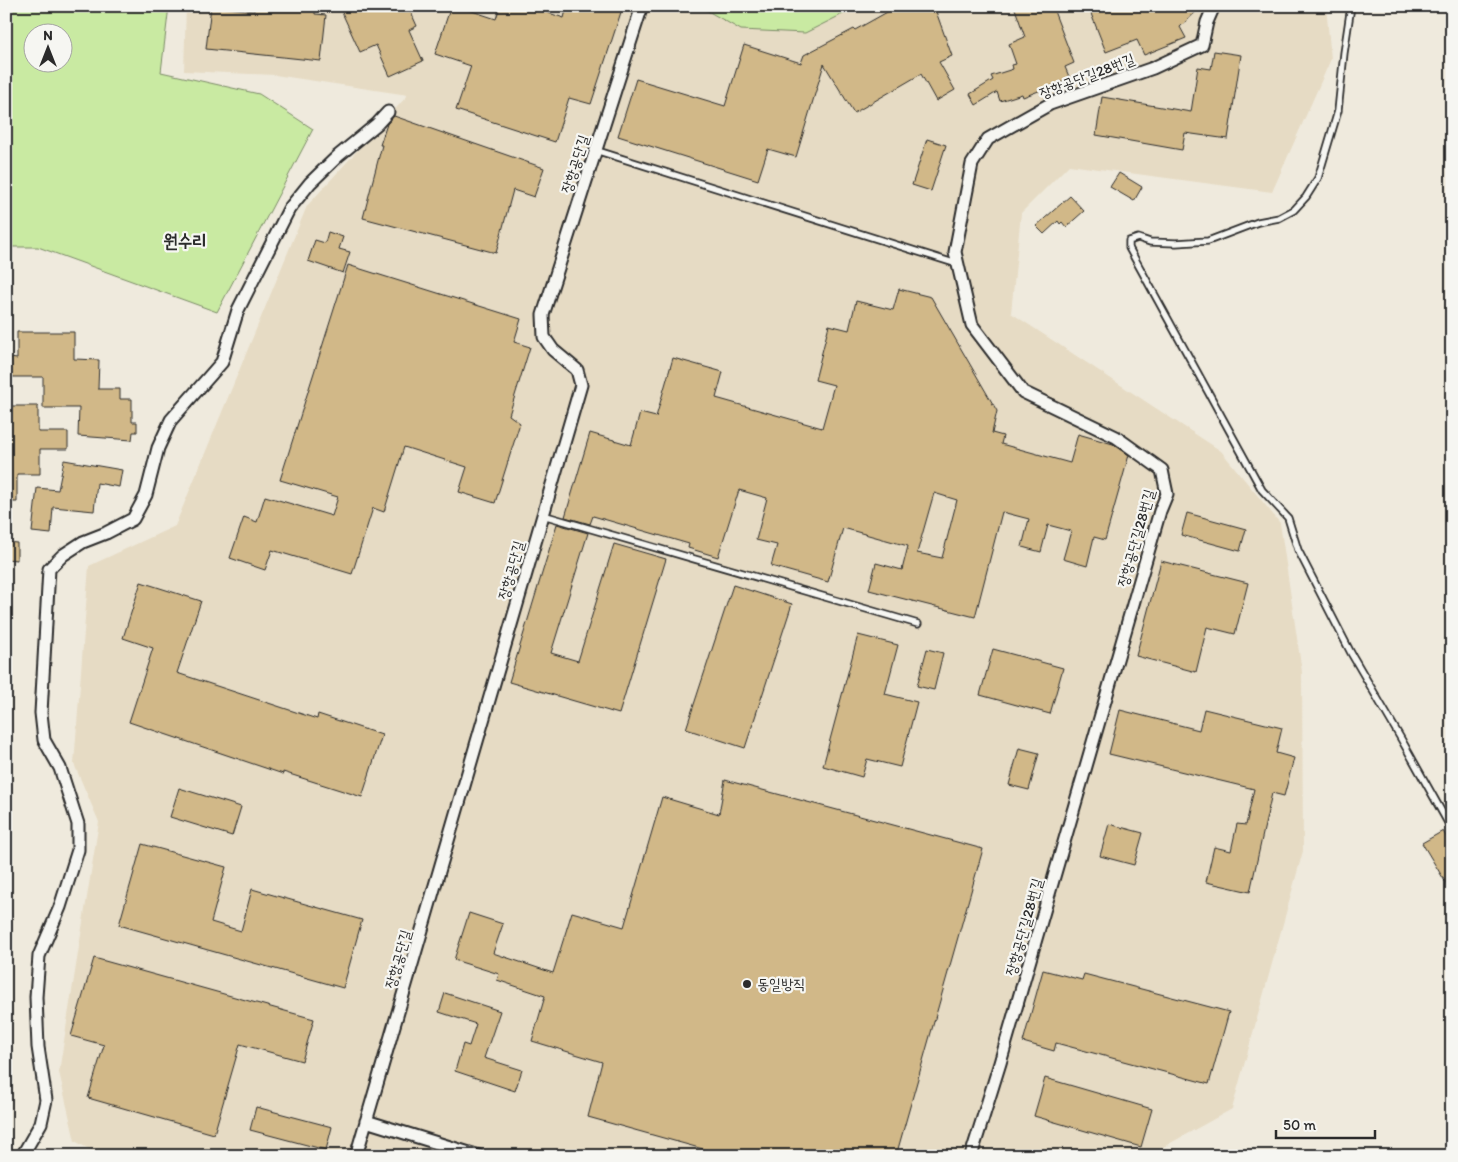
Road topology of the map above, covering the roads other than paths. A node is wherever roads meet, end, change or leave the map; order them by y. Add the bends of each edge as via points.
1 (642, 6) edge
2 (1214, 6) edge
3 (1351, 6) edge
4 (388, 112) dead end
5 (595, 150) junction
6 (958, 264) junction
7 (543, 515) junction
8 (918, 624) dead end
9 (1452, 830) edge
10 (366, 1121) junction
11 (22, 1156) edge
12 (356, 1156) edge
13 (479, 1156) edge
14 (971, 1156) edge

1 - 5 street, 장항공단길
2 - 6 street, 장항공단길28번길 via 1202,45 1153,68 1050,104 988,139 972,164 955,252
3 - 9 lane via 1338,112 1318,178 1306,198 1279,218 1258,222 1208,241 1150,242 1138,238 1129,241 1129,248 1262,490 1288,518 1298,550 1351,653
4 - 11 street via 310,183 288,209 238,310 222,362 171,420 158,448 146,495 132,519 83,542 49,569 41,713 44,740 60,768 78,824 78,850 60,907 39,956 36,997 38,1047 46,1100 41,1123
5 - 6 lane
5 - 7 street, 장항공단길 via 543,315 544,337 553,350 577,370 581,385
6 - 14 street, 장항공단길28번길 via 972,325 1023,392 1116,437 1138,452 1162,470 1167,494
7 - 8 lane
7 - 10 street, 장항공단길
10 - 12 street, 장항공단길
10 - 13 street

